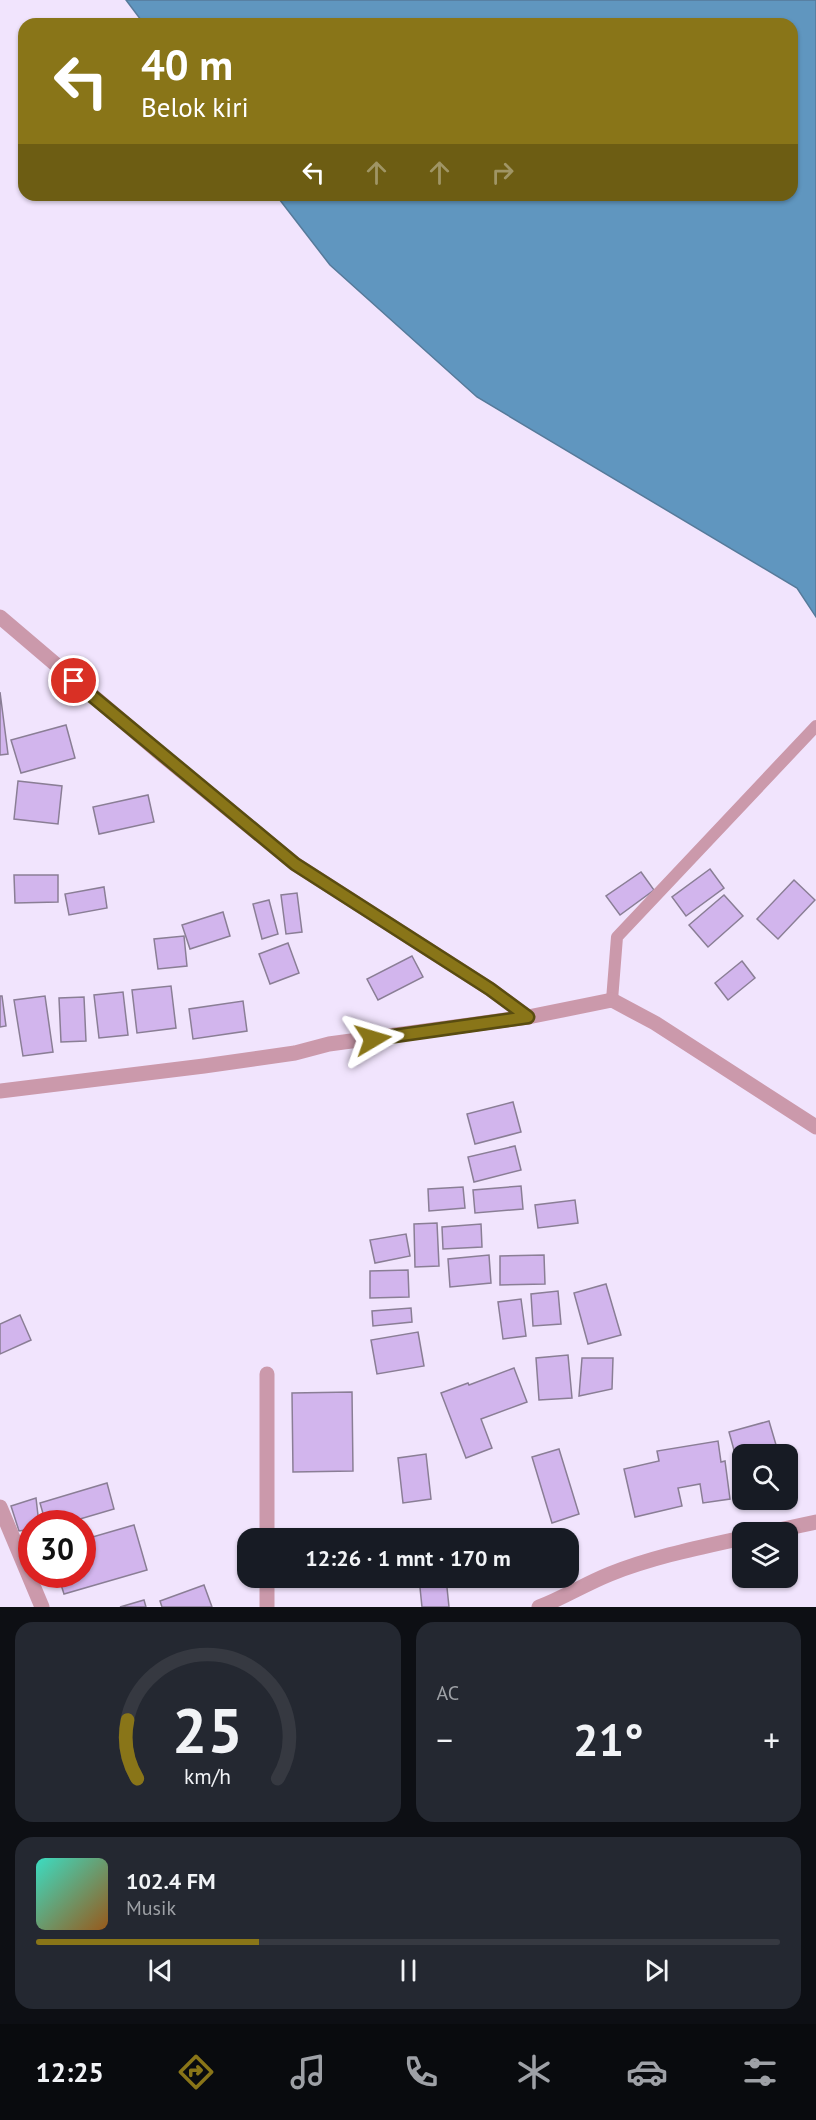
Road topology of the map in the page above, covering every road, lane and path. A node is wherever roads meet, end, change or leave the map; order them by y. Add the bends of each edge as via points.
1 (0, 616) edge
2 (816, 726) edge
3 (612, 1000) junction
4 (528, 1017) junction
5 (0, 1091) edge
6 (816, 1127) edge
7 (267, 1374) dead end
8 (0, 1507) edge
9 (816, 1522) edge
10 (798, 1526) edge
11 (267, 1528) edge
12 (732, 1540) edge
13 (267, 1588) edge
14 (42, 1607) edge
15 (267, 1607) edge
16 (539, 1607) edge

1 - 4 street via 295,864
2 - 3 lane via 617,938
3 - 4 street
3 - 6 street via 655,1023
4 - 5 street via 329,1044 204,1066
7 - 11 street
8 - 14 street
9 - 10 street
12 - 16 street via 653,1559 607,1575
13 - 15 street

